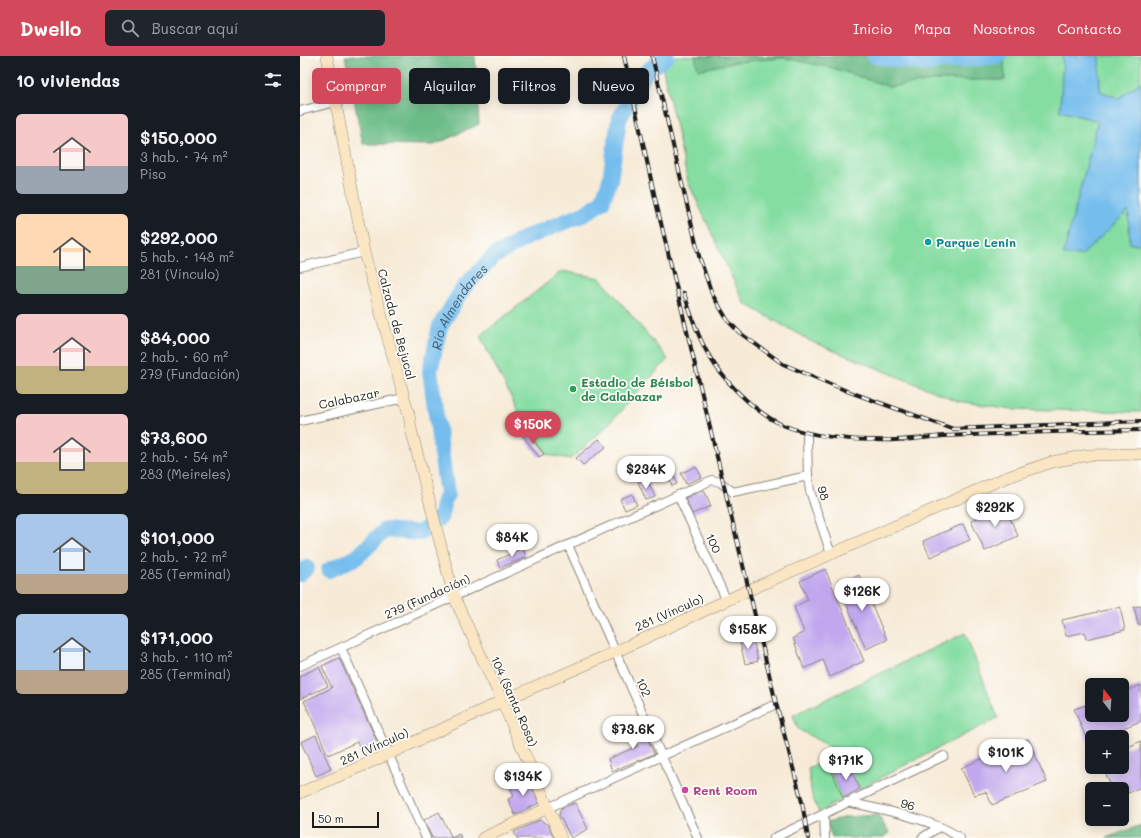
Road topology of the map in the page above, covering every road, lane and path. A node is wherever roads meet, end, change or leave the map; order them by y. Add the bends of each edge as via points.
1 (327, 56) edge
2 (329, 68) edge
3 (327, 104) edge
4 (335, 104) edge
5 (300, 111) edge
6 (364, 252) junction
7 (300, 267) edge
8 (404, 398) junction
9 (300, 421) edge
10 (807, 437) dead end
11 (1141, 454) edge
12 (808, 476) junction
13 (678, 495) junction
14 (568, 545) junction
15 (831, 554) junction
16 (454, 597) junction
17 (727, 601) junction
18 (340, 648) junction
19 (615, 652) junction
20 (300, 666) edge
21 (502, 701) junction
22 (772, 706) dead end
23 (389, 754) junction
24 (944, 756) dead end
25 (662, 757) junction
26 (300, 793) edge
27 (847, 802) junction
28 (548, 808) junction
29 (824, 814) junction
30 (939, 827) junction
31 (426, 838) edge
32 (483, 838) edge
33 (561, 838) edge
34 (698, 838) edge
35 (774, 838) edge
36 (825, 838) edge
37 (922, 838) edge
38 (960, 838) edge

1 - 2 main road, Calzada de Bejucal
3 - 5 street
4 - 6 main road, Calzada de Bejucal
6 - 7 street
6 - 8 main road, Calzada de Bejucal
8 - 9 street, Calabazar
8 - 16 main road, Calzada de Bejucal
10 - 12 street, 98
11 - 15 main road, 281 (Vínculo) via 1088,455 1052,462 1005,478
12 - 13 street, 279 (Fundación) via 733,492 720,482 712,480
12 - 15 street, 98 via 810,491
13 - 14 street, 279 (Fundación)
13 - 17 street, 100
14 - 16 street, 279 (Fundación)
14 - 19 street, 102
15 - 17 main road, 281 (Vínculo)
16 - 18 street, 279 (Fundación)
16 - 21 main road, 104 (Santa Rosa)
17 - 19 main road, 281 (Vínculo)
18 - 20 street, 279 (Fundación)
18 - 23 street
19 - 21 main road, 281 (Vínculo)
19 - 25 street, 102
21 - 23 main road, 281 (Vínculo)
21 - 28 main road, 104 (Santa Rosa)
22 - 25 street
23 - 26 main road, 281 (Vínculo)
23 - 31 street
24 - 27 street
25 - 28 street
25 - 34 street, 102
27 - 29 street
27 - 30 street, 96 via 888,811
28 - 32 main road
28 - 33 main road, 104 (Santa Rosa)
29 - 35 street
29 - 36 street
30 - 37 street
30 - 38 street, 96

